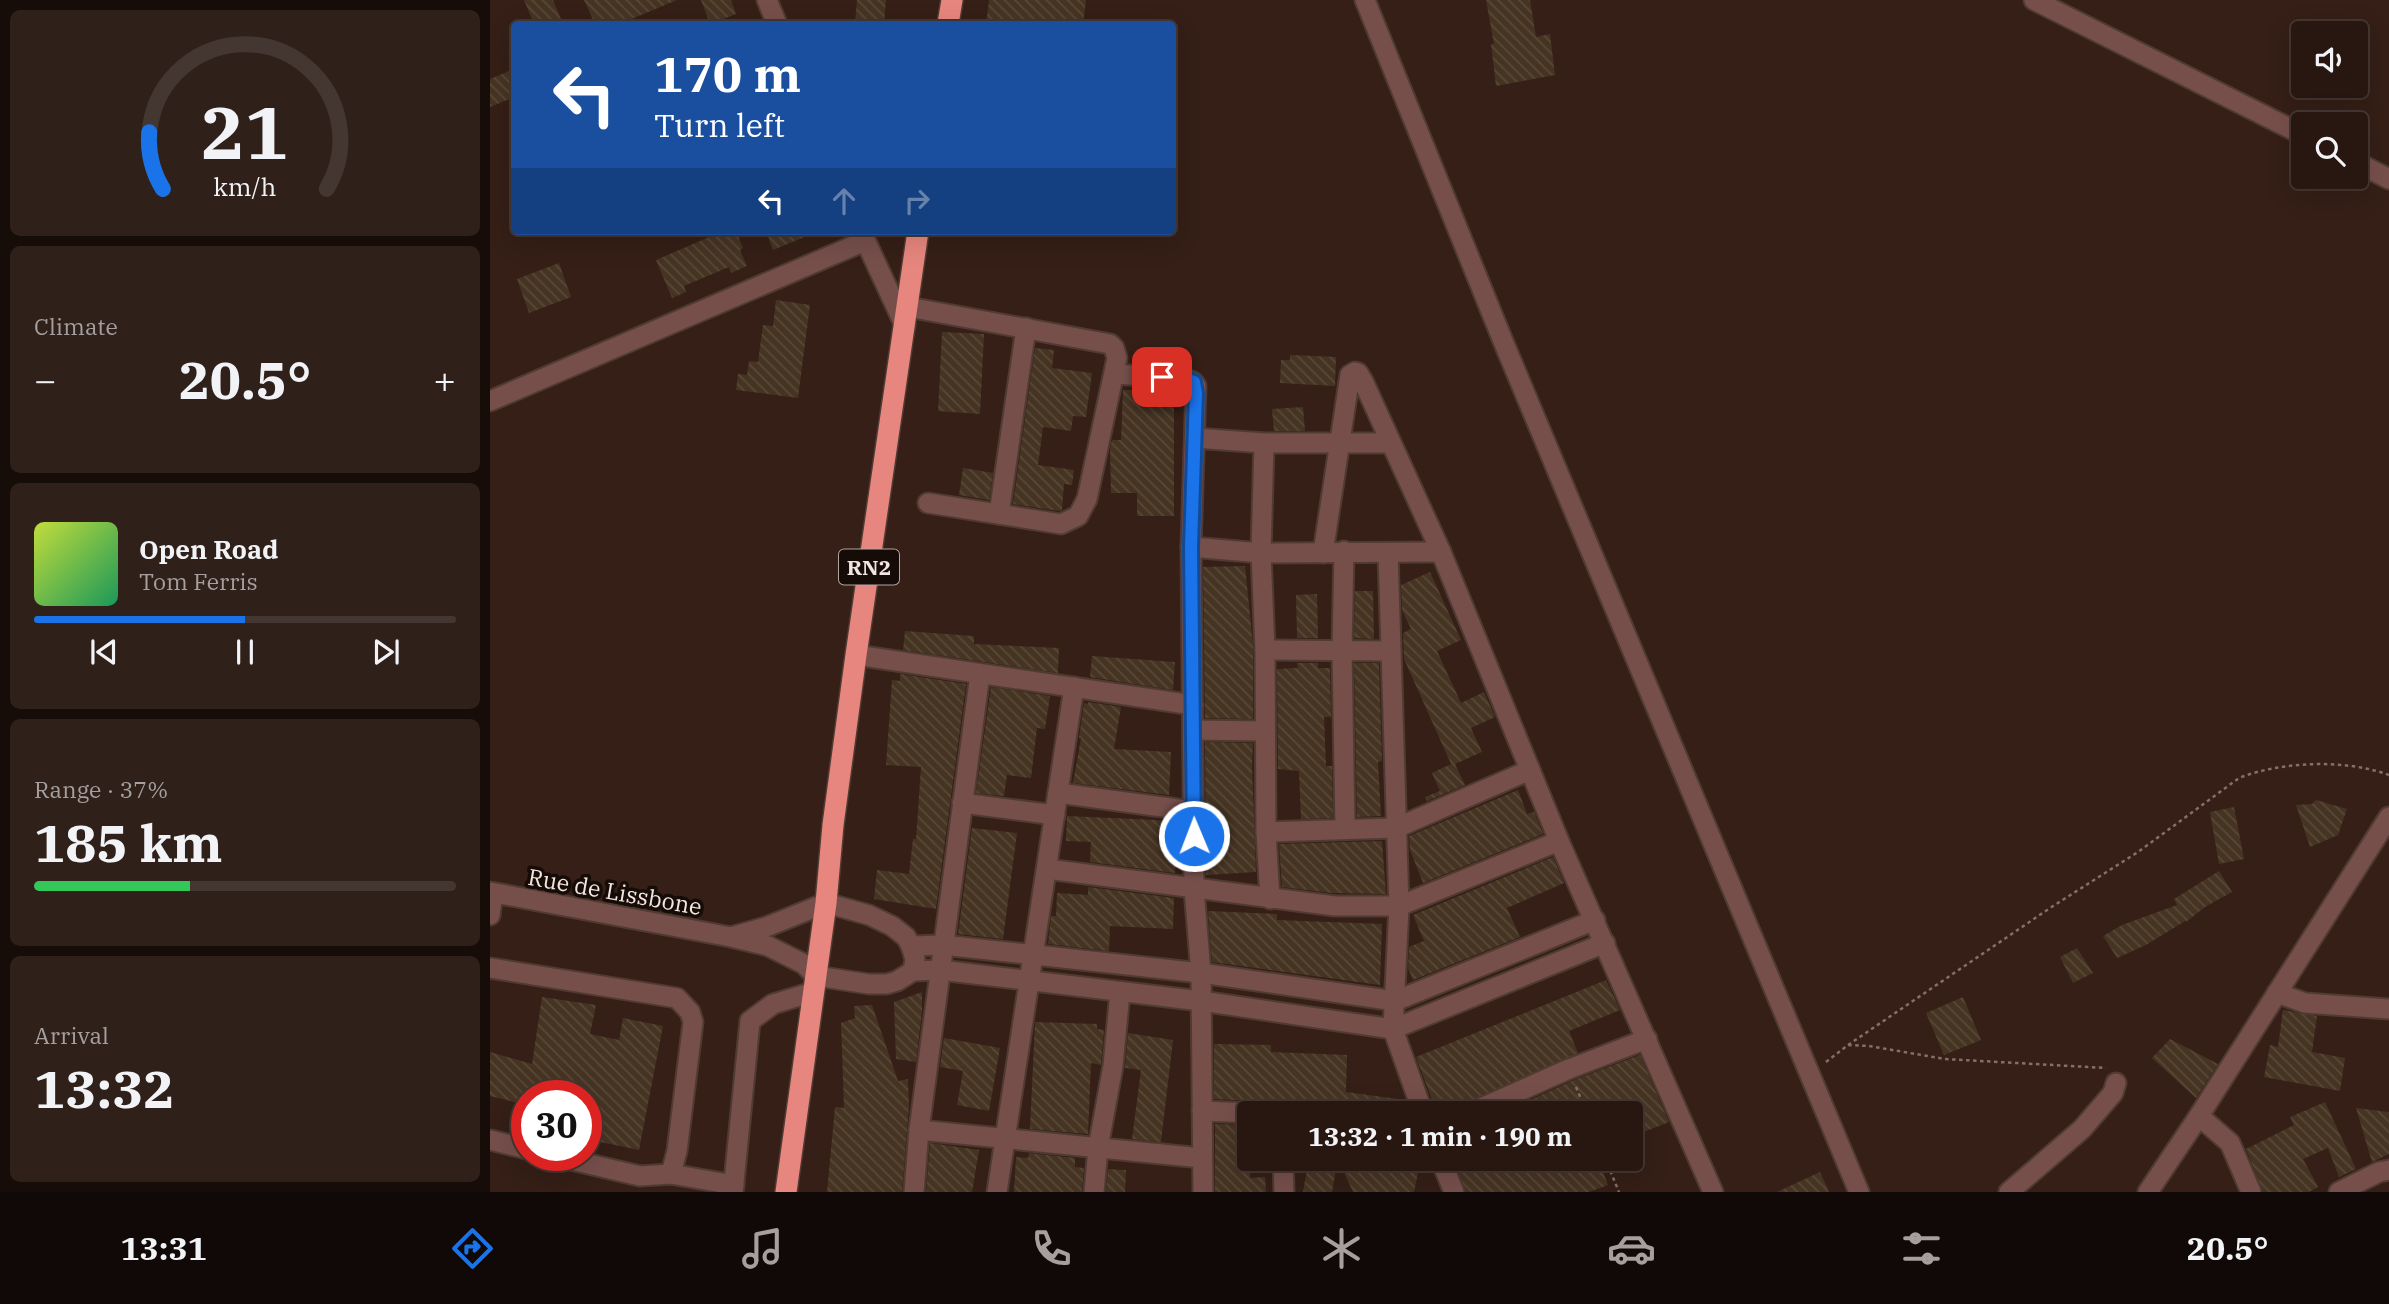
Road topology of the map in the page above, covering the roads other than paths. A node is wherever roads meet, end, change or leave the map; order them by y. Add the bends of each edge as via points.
1 (767, 0) edge
2 (951, 0) edge
3 (1365, 0) edge
4 (2034, 0) edge
5 (776, 21) edge
6 (948, 21) edge
7 (2291, 129) edge
8 (2368, 168) edge
9 (2389, 179) edge
10 (917, 235) edge
11 (863, 236) edge
12 (907, 317) junction
13 (1026, 328) junction
14 (1115, 374) junction
15 (490, 401) edge
16 (1195, 438) junction
17 (1264, 443) junction
18 (1341, 443) junction
19 (1390, 443) junction
20 (928, 503) dead end
21 (999, 514) junction
22 (1191, 547) junction
23 (1344, 551) junction
24 (1262, 552) junction
25 (1322, 552) junction
26 (1441, 552) junction
27 (1388, 553) junction
28 (1265, 650) junction
29 (1342, 650) junction
30 (1391, 652) junction
31 (856, 655) junction
32 (979, 674) junction
33 (1074, 688) junction
34 (1193, 705) junction
35 (1194, 730) junction
36 (1265, 731) junction
37 (1530, 770) junction
38 (1058, 793) junction
39 (962, 803) junction
40 (1193, 811) junction
41 (1055, 815) junction
42 (2389, 817) edge
43 (1345, 828) junction
44 (1396, 828) junction
45 (1266, 832) junction
46 (1559, 841) junction
47 (1047, 869) junction
48 (1194, 889) junction
49 (492, 892) edge
50 (1270, 899) junction
51 (826, 903) junction
52 (1399, 906) junction
53 (490, 915) edge
54 (1595, 920) junction
55 (731, 937) junction
56 (1605, 943) junction
57 (943, 945) junction
58 (912, 946) junction
59 (1033, 955) junction
60 (490, 968) edge
61 (940, 970) junction
62 (913, 971) junction
63 (1201, 973) junction
64 (1030, 981) junction
65 (815, 984) junction
66 (1120, 992) junction
67 (2277, 993) junction
68 (1201, 1001) junction
69 (1395, 1001) junction
70 (2389, 1009) edge
71 (1393, 1029) junction
72 (1647, 1039) junction
73 (2116, 1083) road end
74 (1419, 1101) edge
75 (1497, 1101) edge
76 (1202, 1111) junction
77 (1237, 1112) edge
78 (2199, 1116) junction
79 (919, 1130) junction
80 (1006, 1139) junction
81 (492, 1141) edge
82 (511, 1145) edge
83 (1098, 1148) junction
84 (1202, 1158) junction
85 (602, 1167) edge
86 (2389, 1170) edge
87 (1283, 1171) edge
88 (1445, 1171) edge
89 (671, 1174) junction
90 (733, 1189) edge
91 (786, 1192) edge
92 (914, 1192) edge
93 (998, 1192) edge
94 (1094, 1192) edge
95 (1203, 1192) edge
96 (1284, 1192) edge
97 (1454, 1192) edge
98 (1713, 1192) edge
99 (1858, 1192) edge
100 (2009, 1192) edge
101 (2148, 1192) edge
102 (2251, 1192) edge
103 (2339, 1192) edge

1 - 5 street
2 - 6 highway
3 - 99 street
4 - 7 street
8 - 9 street
10 - 12 highway, RN2
11 - 12 street
11 - 15 street
12 - 13 street
12 - 31 highway, RN2
13 - 14 street via 1110,344 1117,358
13 - 21 street
14 - 16 street via 1194,382
14 - 21 street via 1087,499 1078,516 1061,524
16 - 17 street
16 - 22 street
17 - 18 street
17 - 24 street
18 - 19 street
18 - 19 street via 1354,372 1363,381
18 - 25 street
19 - 26 street
20 - 21 street
22 - 24 street
22 - 34 street
23 - 25 street
23 - 27 street
23 - 29 street
24 - 25 street
24 - 28 street
26 - 27 street
26 - 37 street
27 - 30 street
28 - 29 street
28 - 36 street
29 - 30 street
29 - 43 street
30 - 44 street
31 - 32 street
31 - 51 highway, RN2
32 - 33 street
32 - 39 street
33 - 34 street
33 - 38 street
34 - 35 street
35 - 36 street
35 - 40 street
36 - 45 street
37 - 44 street
37 - 46 street
38 - 40 street
38 - 41 street
39 - 41 street
39 - 57 street
40 - 48 street
41 - 47 street
42 - 67 street
43 - 44 street
43 - 45 street
44 - 52 street
45 - 50 street
46 - 52 street
46 - 54 street
47 - 48 street
47 - 59 street
48 - 50 street
48 - 63 street
49 - 53 street
49 - 55 street, Rue de Lissbone
50 - 52 street
51 - 55 street
51 - 58 street via 892,926
51 - 65 highway, RN2
52 - 69 street
54 - 56 street
54 - 69 street
55 - 65 street, Rue de Lissbone via 768,946 804,964
56 - 71 street
56 - 72 street
57 - 58 street
57 - 59 street
57 - 61 street
58 - 62 street
59 - 63 street
59 - 64 street
60 - 89 street via 677,998 690,1012 694,1022
61 - 62 street
61 - 64 street
61 - 79 street
62 - 65 street via 887,984
63 - 68 street
63 - 69 street
64 - 66 street
64 - 80 street
65 - 90 street via 750,1021
65 - 91 highway, RN2
66 - 68 street
66 - 83 street
67 - 70 street via 2305,1003
67 - 78 street
68 - 71 street
68 - 76 street
69 - 71 street
71 - 74 street
72 - 75 street
72 - 98 street
73 - 100 street via 2113,1093 2082,1129
76 - 77 street
76 - 84 street
78 - 101 street
78 - 102 street via 2230,1143
79 - 80 street
79 - 92 street
80 - 83 street
80 - 93 street
81 - 82 street
83 - 84 street
83 - 94 street
84 - 95 street
85 - 89 street via 640,1176
86 - 103 street
87 - 96 street
88 - 97 street
89 - 90 street

